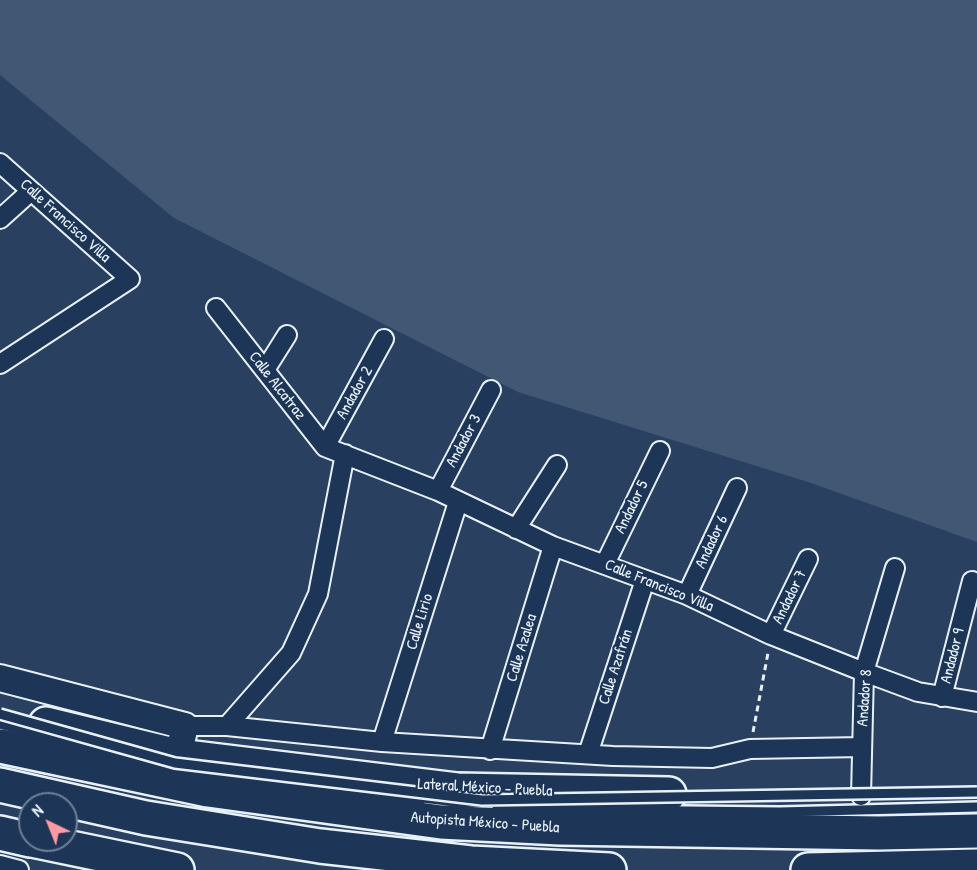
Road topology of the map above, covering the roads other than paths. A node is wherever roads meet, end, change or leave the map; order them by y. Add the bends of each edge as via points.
1 (0, 163) edge
2 (31, 191) junction
3 (0, 219) edge
4 (216, 308) dead end
5 (287, 335) dead end
6 (384, 339) dead end
7 (0, 364) edge
8 (264, 370) junction
9 (491, 390) dead end
10 (325, 447) junction
11 (660, 451) dead end
12 (345, 454) junction
13 (557, 465) dead end
14 (737, 488) dead end
15 (438, 491) junction
16 (458, 502) junction
17 (516, 529) junction
18 (553, 546) junction
19 (808, 559) dead end
20 (605, 564) junction
21 (895, 567) dead end
22 (645, 580) junction
23 (972, 580) dead end
24 (687, 595) junction
25 (771, 635) junction
26 (864, 672) junction
27 (0, 678) edge
28 (942, 697) junction
29 (977, 702) edge
30 (0, 712) edge
31 (0, 724) edge
32 (227, 726) junction
33 (182, 741) junction
34 (382, 742) junction
35 (0, 746) edge
36 (862, 747) junction
37 (490, 750) junction
38 (588, 754) junction
39 (0, 785) edge
40 (977, 793) edge
41 (861, 796) junction
42 (977, 807) edge
43 (977, 831) edge
44 (0, 833) edge
45 (18, 837) edge
46 (78, 850) edge
47 (0, 865) edge
48 (977, 866) edge
49 (20, 870) edge
50 (177, 870) edge
51 (609, 870) edge
52 (808, 870) edge

1 - 2 street, Calle Francisco Villa
2 - 3 street
2 - 7 street, Calle Francisco Villa via 130,279
4 - 8 street, Calle Alcatraz
5 - 8 street
6 - 10 street, Andador 2
8 - 10 street, Calle Alcatraz
9 - 15 street, Andador 3
10 - 12 street
11 - 20 street, Andador 5
12 - 15 street, Calle Francisco Villa
12 - 32 street via 318,594 291,653
13 - 17 street
14 - 24 street, Andador 6
15 - 16 street, Calle Francisco Villa
16 - 17 street, Calle Francisco Villa
16 - 34 street, Calle Lirio
17 - 18 street, Calle Francisco Villa
18 - 20 street, Calle Francisco Villa
18 - 37 street, Calle Azalea
19 - 25 street, Andador 7
20 - 22 street, Calle Francisco Villa
21 - 26 street, Andador 8
22 - 24 street, Calle Francisco Villa
22 - 38 street, Calle Azafrán
23 - 28 street, Andador 9
24 - 25 street, Calle Francisco Villa
25 - 26 street, Calle Francisco Villa
26 - 28 street, Calle Francisco Villa
26 - 36 street, Andador 8
27 - 33 main road
28 - 29 street, Calle Francisco Villa
30 - 33 highway, Lateral México - Puebla
30 - 40 lane, bridge via 175,763 482,800
31 - 42 lane via 169,771 477,808 780,812
32 - 33 street
32 - 34 street
33 - 41 highway, Lateral México - Puebla via 457,790
34 - 37 street
35 - 43 highway, Autopista México - Puebla via 208,790 441,822 560,828
36 - 38 street via 750,749 712,758
36 - 41 street, Andador 8
37 - 38 street
39 - 51 highway via 146,818 320,846 471,863
40 - 41 highway, Lateral México - Puebla
44 - 45 highway
46 - 50 highway
47 - 49 street
48 - 52 highway

